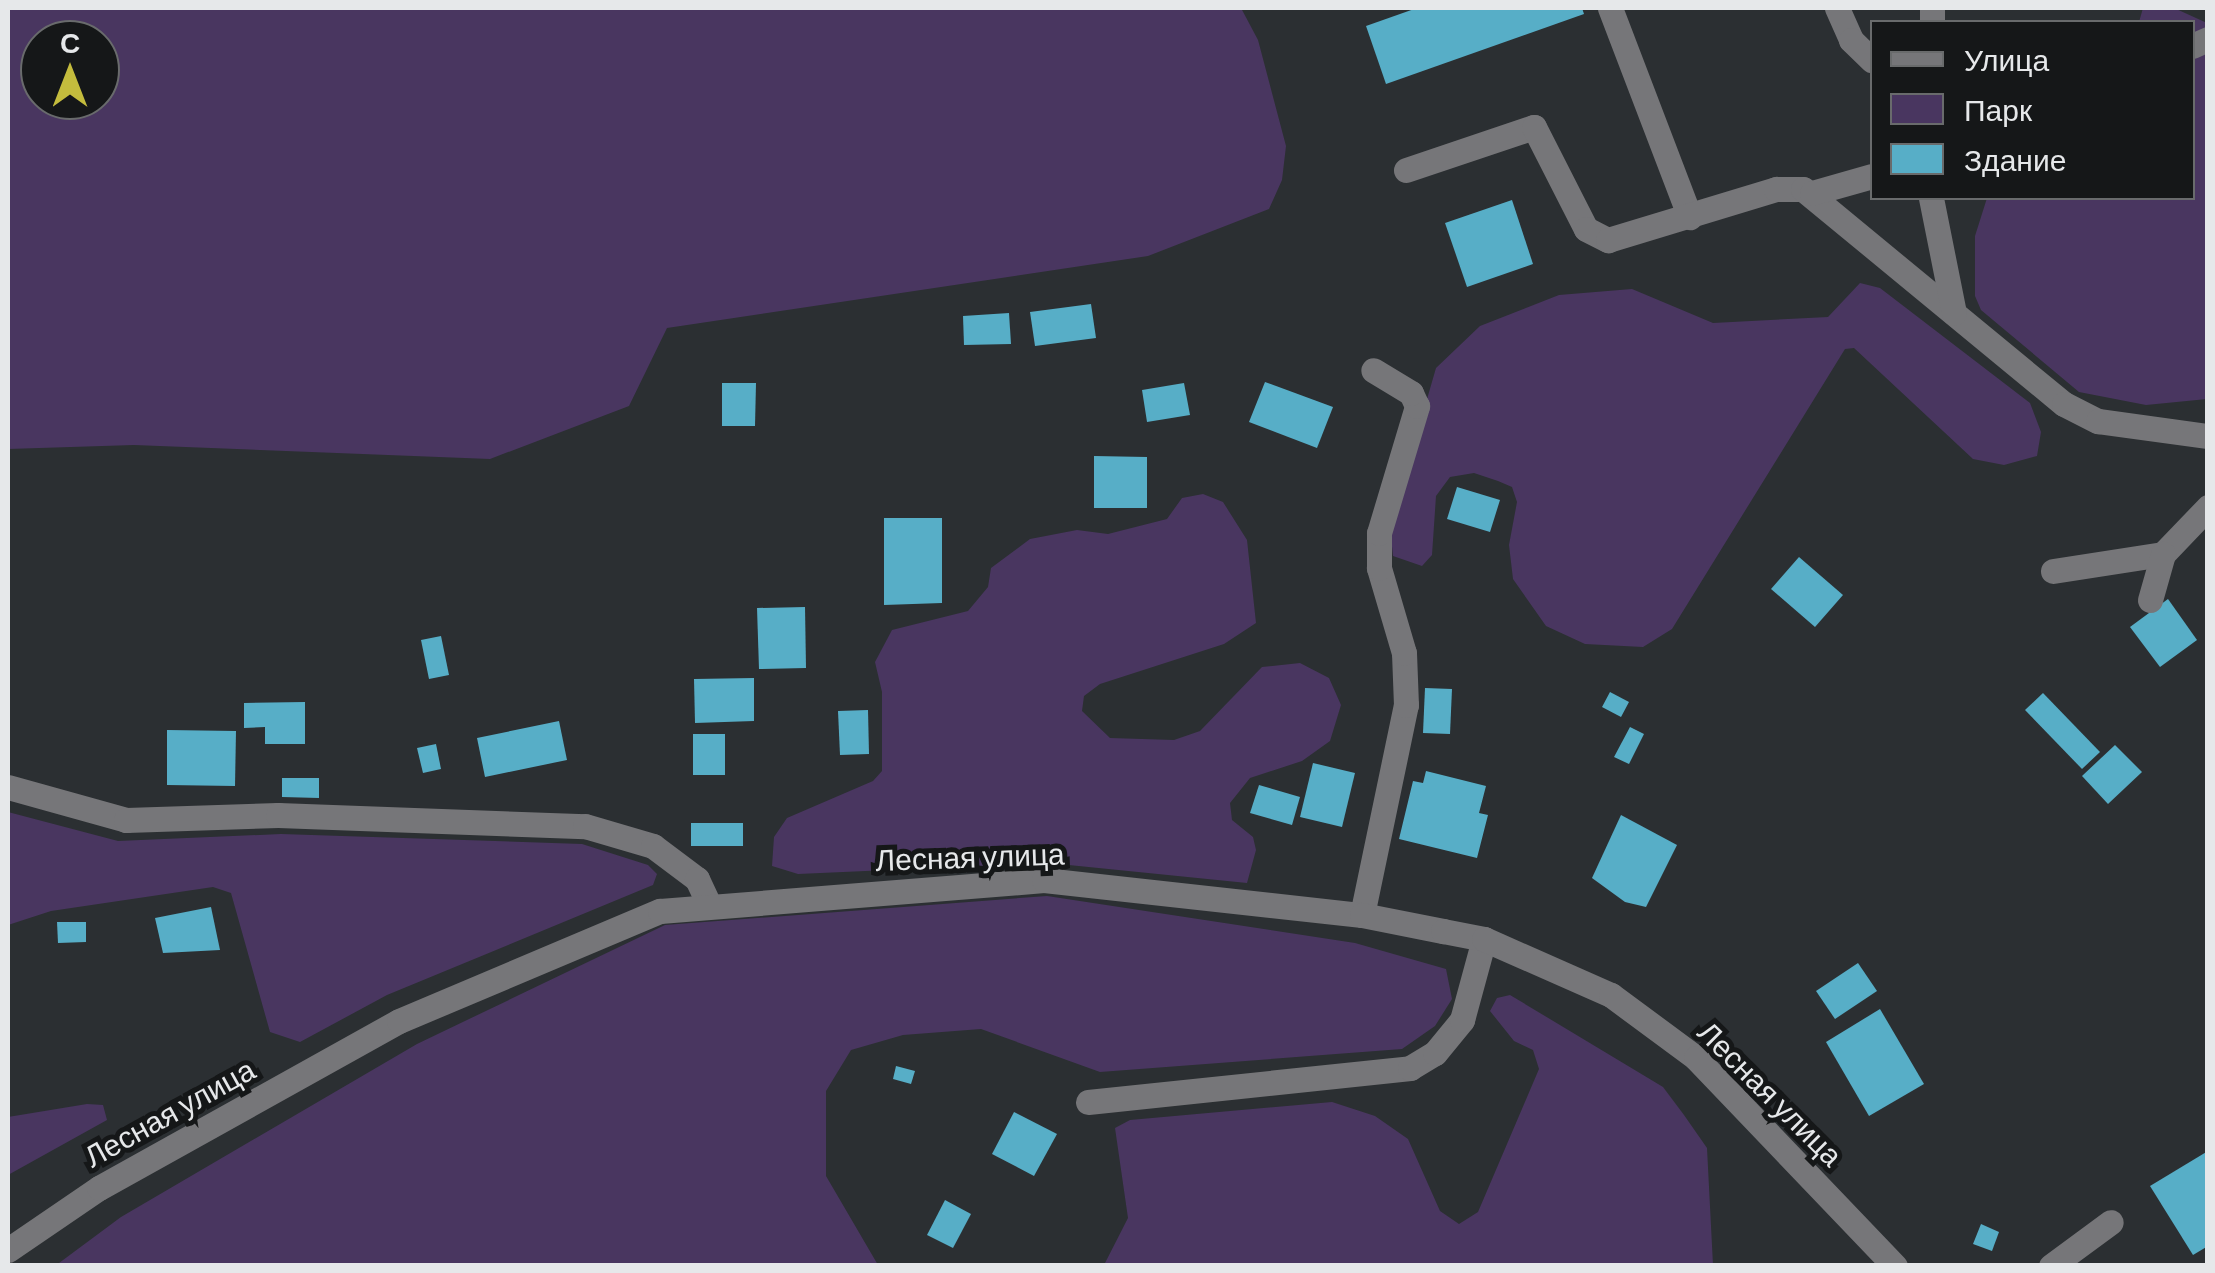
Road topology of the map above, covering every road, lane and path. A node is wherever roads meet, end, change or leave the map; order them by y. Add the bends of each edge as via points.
1 (1610, 8) edge
2 (1837, 8) edge
3 (1870, 58) edge
4 (1406, 170) dead end
5 (1870, 177) edge
6 (1812, 194) junction
7 (1931, 200) edge
8 (1690, 218) junction
9 (1954, 313) junction
10 (1373, 370) dead end
11 (2208, 436) edge
12 (2208, 507) edge
13 (2163, 554) junction
14 (2052, 571) dead end
15 (2150, 600) dead end
16 (8, 787) edge
17 (708, 902) junction
18 (1362, 915) junction
19 (1484, 939) junction
20 (1088, 1102) dead end
21 (2111, 1222) dead end
22 (8, 1250) edge
23 (1895, 1266) edge
24 (2052, 1266) edge

1 - 8 street
2 - 3 street via 1851,40
4 - 8 street via 1534,127 1586,229 1597,237 1622,241
5 - 6 street
6 - 8 street via 1776,189
6 - 9 street
7 - 9 street
9 - 11 street via 2064,404 2098,421
10 - 18 street via 1410,393 1417,406 1379,534 1379,568 1404,652 1406,704
12 - 13 street
13 - 14 street
13 - 15 street
16 - 17 street via 126,820 278,815 585,826 666,854 698,878
17 - 18 street, Лесная улица via 1044,880
17 - 22 street, Лесная улица via 660,911 399,1021 99,1188
18 - 19 street, Лесная улица
19 - 20 street via 1462,1020 1435,1053 1410,1068
19 - 23 street, Лесная улица via 1610,995 1696,1058
21 - 24 street

